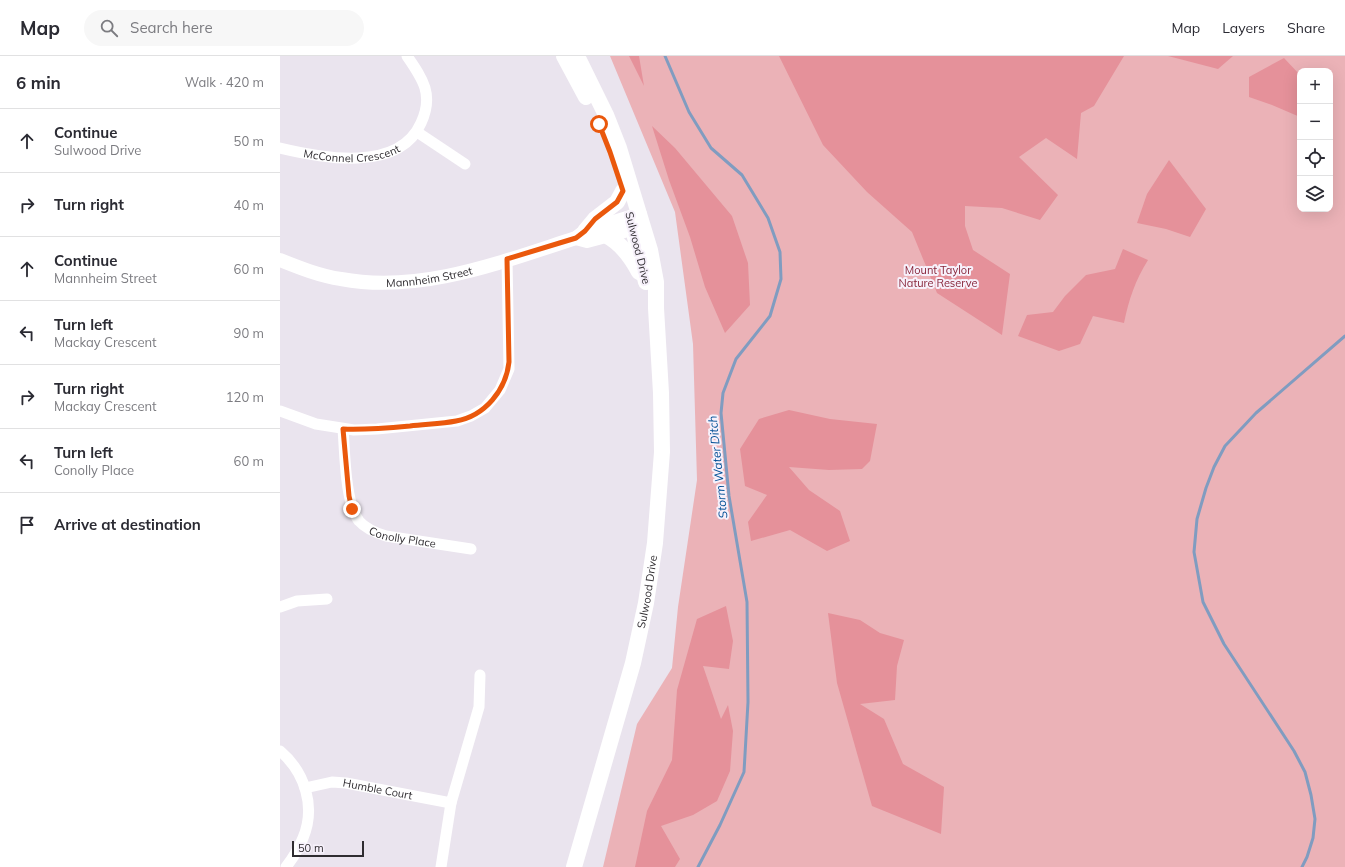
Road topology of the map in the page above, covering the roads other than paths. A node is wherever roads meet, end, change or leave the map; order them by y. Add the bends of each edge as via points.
1 (407, 56) edge
2 (564, 56) edge
3 (577, 56) edge
4 (418, 132) junction
5 (280, 148) edge
6 (465, 164) dead end
7 (623, 191) junction
8 (636, 221) junction
9 (580, 235) junction
10 (606, 236) junction
11 (507, 259) junction
12 (280, 260) edge
13 (647, 286) junction
14 (656, 308) junction
15 (280, 411) edge
16 (343, 429) junction
17 (471, 549) dead end
18 (327, 599) dead end
19 (280, 607) edge
20 (480, 675) dead end
21 (280, 751) edge
22 (305, 788) junction
23 (451, 804) junction
24 (286, 867) edge
25 (441, 867) edge
26 (574, 867) edge

1 - 4 street, McConnel Crescent via 421,75 426,88 427,102
2 - 7 main road, Sulwood Drive via 599,124
3 - 8 main road, Sulwood Drive via 620,148
4 - 5 street, McConnel Crescent via 404,146 392,152 365,157 320,156
4 - 6 street
7 - 8 main road, Sulwood Drive
7 - 9 main road via 617,202
8 - 9 street, Mannheim Street
8 - 10 street, Mannheim Street
8 - 13 main road, Sulwood Drive
8 - 14 main road, Sulwood Drive via 650,250 656,282
9 - 10 street, Mannheim Street via 588,241
9 - 11 street, Mannheim Street
10 - 13 main road via 616,241 632,259
11 - 12 street, Mannheim Street via 450,276 387,283 341,280 312,273
11 - 16 street via 509,369 500,390 490,402 471,416 457,421 377,429
13 - 14 main road, Sulwood Drive
14 - 26 main road, Sulwood Drive via 662,452 655,543 633,664
15 - 16 street via 316,424
16 - 17 street, Conolly Place via 349,496 352,509 363,525 373,532 386,536
18 - 19 street via 297,602
20 - 23 street via 479,707
21 - 22 street via 293,765
22 - 23 street, Humble Court via 332,782 346,783
22 - 24 street via 309,813 306,830 295,855
23 - 25 street

